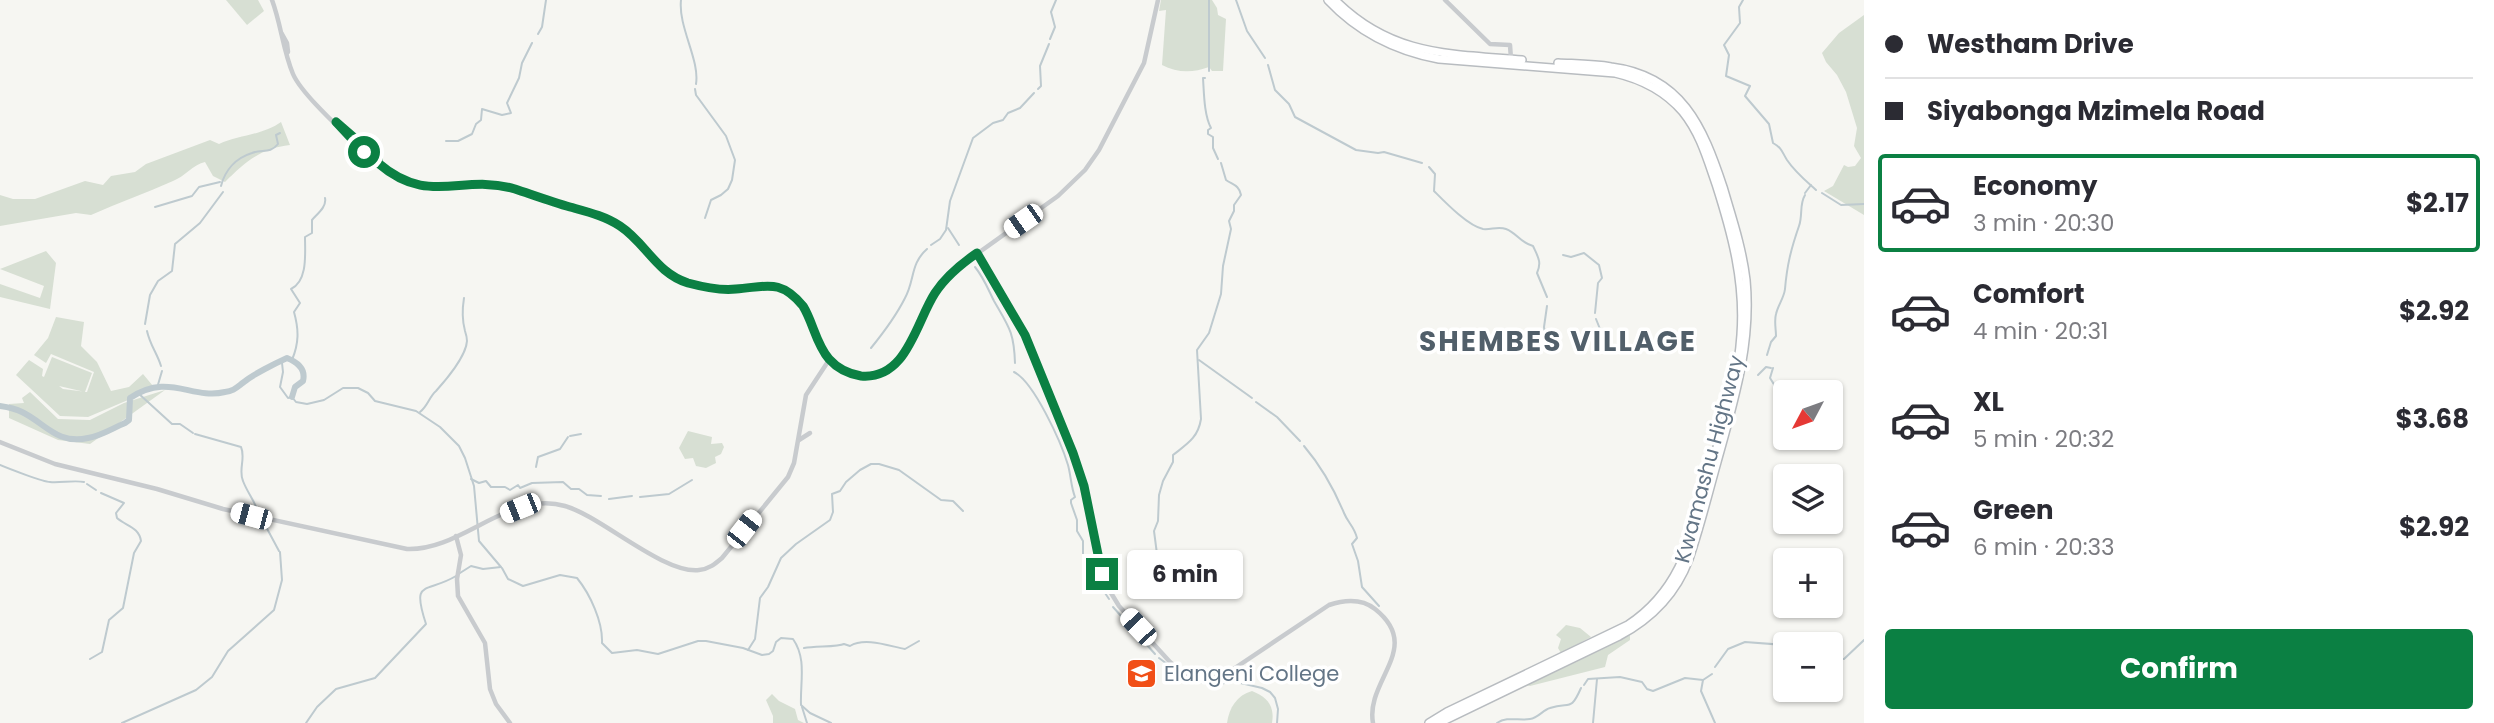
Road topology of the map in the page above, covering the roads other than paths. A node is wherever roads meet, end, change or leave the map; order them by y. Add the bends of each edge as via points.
1 (272, 0) edge
2 (1158, 0) edge
3 (1328, 0) edge
4 (1335, 0) edge
5 (1445, 0) edge
6 (1511, 59) junction
7 (336, 122) junction
8 (374, 153) junction
9 (1709, 156) junction
10 (368, 159) junction
11 (378, 163) junction
12 (977, 253) junction
13 (829, 360) junction
14 (810, 432) dead end
15 (798, 440) junction
16 (0, 442) edge
17 (456, 536) junction
18 (510, 723) edge
19 (1373, 723) edge
20 (1429, 723) edge
21 (1438, 723) edge

1 - 7 street via 298,83
2 - 12 street via 1144,63 1093,160 1066,190
3 - 9 main road, Kwamashu Highway via 1374,37 1417,54 1606,72 1642,81 1682,110
4 - 6 main road, Kwamashu Highway via 1363,23 1401,43 1438,53
5 - 6 street via 1490,44 1510,45
6 - 9 main road, Kwamashu Highway via 1612,67 1641,75 1687,108 1701,128
7 - 8 street
7 - 10 street
8 - 10 street
8 - 11 street
9 - 20 main road, Kwamashu Highway via 1737,254 1741,333 1734,383 1679,569 1660,599 1628,625
9 - 21 main road, Kwamashu Highway via 1741,251 1746,344 1740,383 1683,574 1661,606 1631,630
10 - 11 street
11 - 13 street via 418,186 497,185 602,217 625,230 667,273 690,283 729,290 779,287 803,306
12 - 13 street via 941,284 904,354 892,367 858,375
12 - 19 street via 1025,335 1069,443 1084,486 1102,574 1119,606 1177,668 1204,679 1229,673 1329,605 1347,601 1370,606 1387,622 1394,643 1392,663 1374,698
13 - 15 street via 806,394
14 - 15 street
15 - 17 street via 790,474 710,568 698,570 662,559 581,513 542,503
16 - 17 street via 55,464 223,509 387,545 424,548
17 - 18 street via 461,550 456,589 460,603 485,643 491,692

